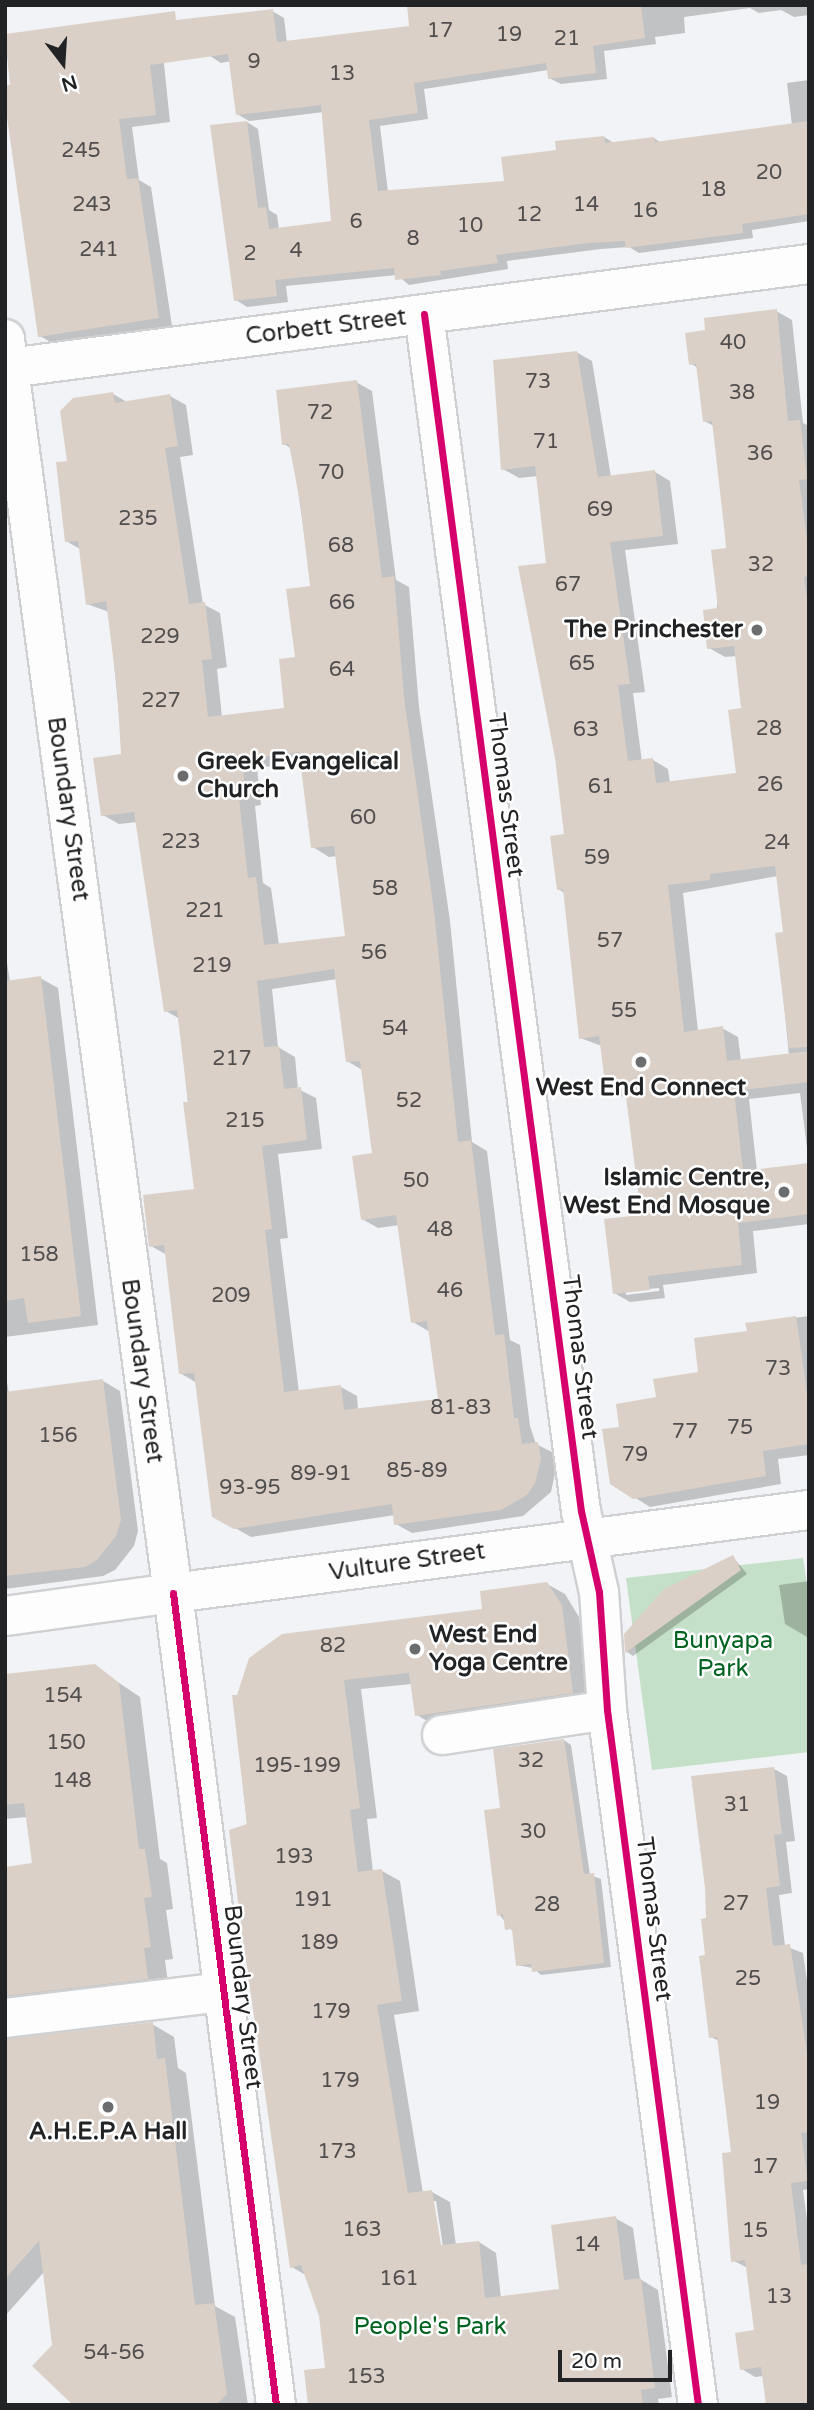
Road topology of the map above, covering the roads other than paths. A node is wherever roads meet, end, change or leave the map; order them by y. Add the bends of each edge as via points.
1 (809, 264) edge
2 (424, 314) junction
3 (7, 353) edge
4 (809, 1510) edge
5 (588, 1538) junction
6 (173, 1593) junction
7 (5, 1616) edge
8 (607, 1710) junction
9 (442, 1735) dead end
10 (223, 1992) junction
11 (5, 2018) edge
12 (276, 2405) edge
13 (698, 2405) edge

1 - 2 street, Corbett Street
2 - 3 street, Corbett Street
2 - 5 street, Thomas Street
3 - 6 street, Boundary Street
4 - 5 street, Vulture Street
5 - 6 street, Vulture Street
5 - 8 street, Thomas Street via 599,1592
6 - 7 street, Vulture Street
6 - 10 street, Boundary Street
8 - 9 street
8 - 13 street, Thomas Street
10 - 11 street
10 - 12 street, Boundary Street

